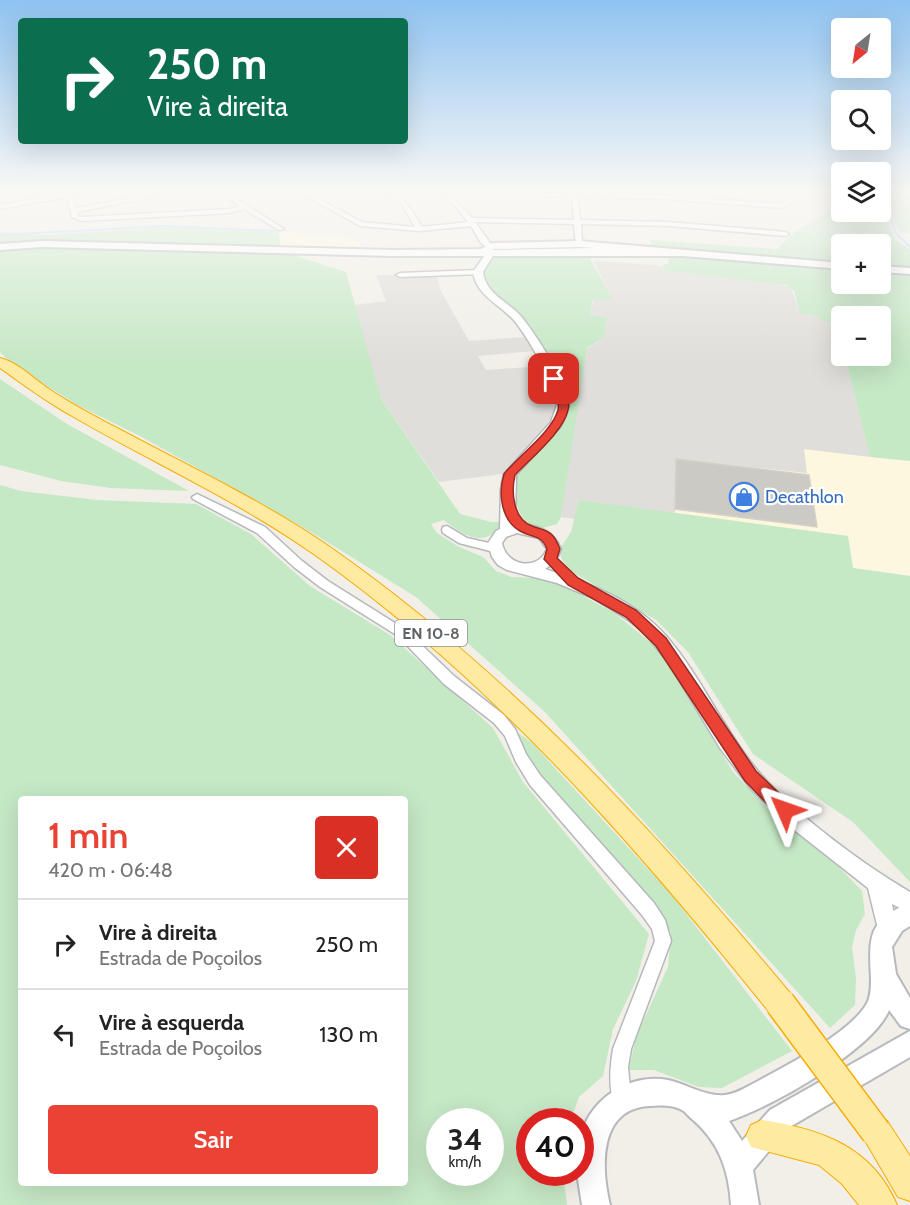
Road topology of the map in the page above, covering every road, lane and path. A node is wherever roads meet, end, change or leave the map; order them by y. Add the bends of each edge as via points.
1 (246, 249) edge
2 (496, 249) edge
3 (525, 249) edge
4 (599, 249) edge
5 (492, 250) junction
6 (831, 265) edge
7 (891, 270) edge
8 (910, 271) edge
9 (478, 272) junction
10 (400, 275) dead end
11 (0, 362) edge
12 (197, 497) dead end
13 (510, 512) junction
14 (524, 528) junction
15 (447, 530) dead end
16 (507, 531) junction
17 (494, 548) junction
18 (550, 559) junction
19 (524, 568) junction
20 (573, 582) junction
21 (877, 884) junction
22 (910, 903) edge
23 (910, 914) edge
24 (887, 930) junction
25 (882, 972) junction
26 (910, 1017) edge
27 (910, 1042) edge
28 (622, 1099) junction
29 (688, 1100) junction
30 (876, 1132) junction
31 (762, 1136) junction
32 (740, 1166) junction
33 (910, 1177) edge
34 (910, 1185) edge
35 (596, 1205) edge
36 (745, 1205) edge
37 (880, 1205) edge

1 - 5 main road via 392,253
2 - 5 main road
3 - 5 main road
4 - 6 main road
5 - 9 street
7 - 8 main road
9 - 10 street
9 - 13 street via 480,285 521,322 564,402 557,423 510,474
11 - 30 highway, EN 10-8, bridge via 75,411 268,516 379,591 439,640 519,711 616,809 720,928
12 - 28 street via 261,530 324,584 402,633 449,680 499,719 535,780 648,909 663,941 622,1049
13 - 14 street
13 - 16 street
14 - 16 street
14 - 18 street via 549,538 554,549
15 - 17 street via 466,543
16 - 17 street via 497,538
17 - 19 street via 503,562
18 - 19 street
18 - 20 street
19 - 20 street
20 - 21 street via 606,598 646,626 674,659 751,776 799,822
21 - 22 street
21 - 24 street
23 - 24 main road
24 - 25 main road via 880,953
25 - 26 main road
25 - 29 main road via 883,992 878,1008 853,1036 744,1104 717,1109
27 - 31 main road via 779,1119
28 - 29 main road via 643,1091 666,1092
28 - 35 main road via 606,1113 594,1133 589,1159 590,1187
29 - 32 main road via 722,1131
30 - 33 highway
30 - 34 highway
31 - 32 main road
31 - 37 highway via 826,1149 846,1163
32 - 36 main road

